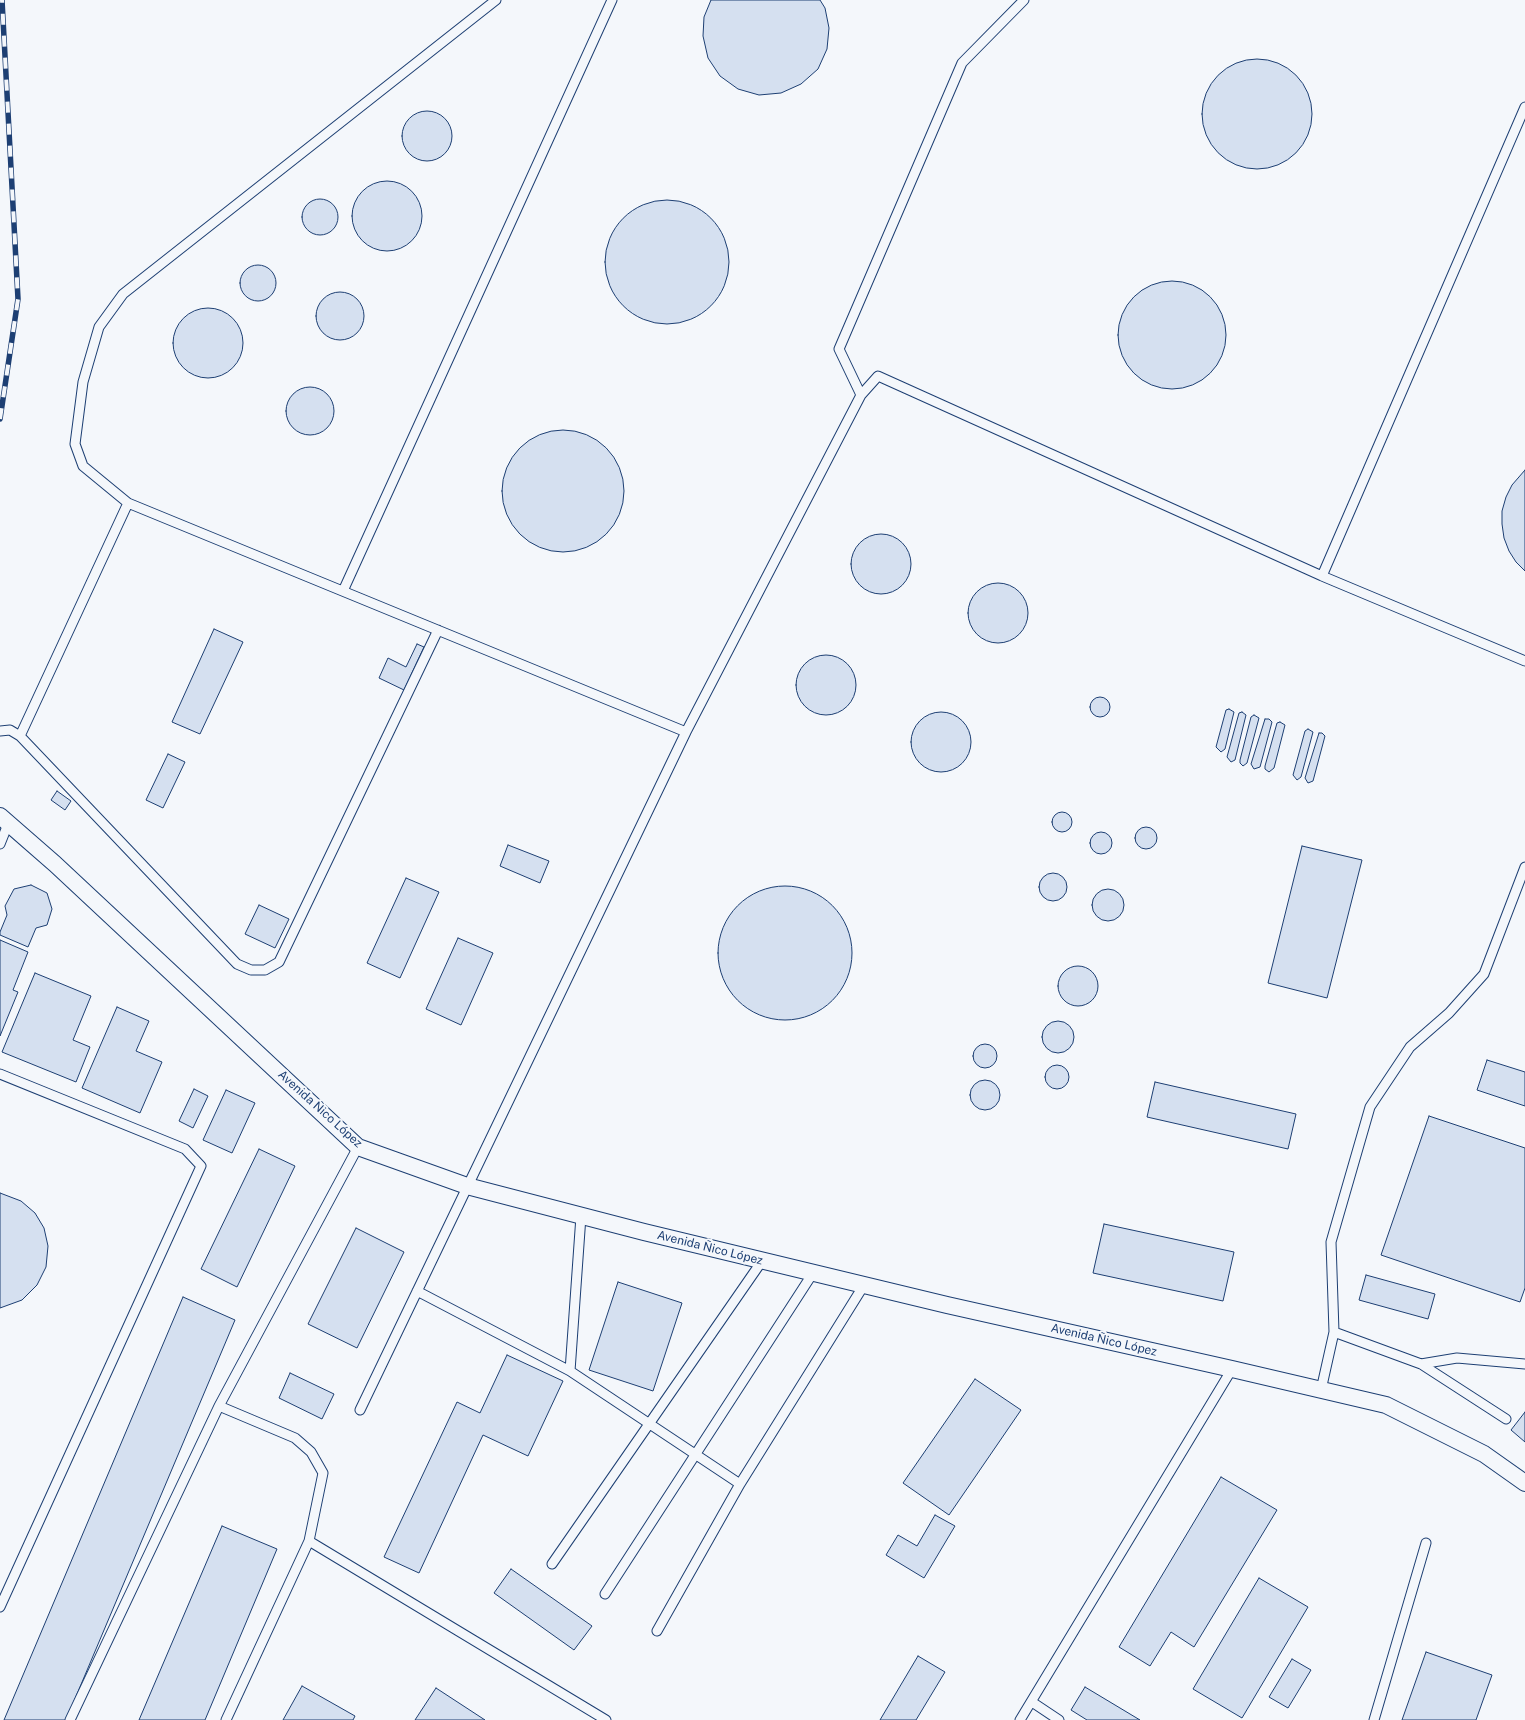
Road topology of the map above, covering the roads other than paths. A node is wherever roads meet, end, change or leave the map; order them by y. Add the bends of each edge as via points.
1 (496, 0) edge
2 (612, 0) edge
3 (1024, 0) edge
4 (1525, 107) edge
5 (861, 395) junction
6 (128, 503) junction
7 (1322, 576) junction
8 (344, 591) junction
9 (438, 630) junction
10 (1525, 661) edge
11 (0, 731) edge
12 (686, 732) junction
13 (20, 736) junction
14 (4, 820) edge
15 (0, 844) edge
16 (1525, 867) edge
17 (0, 1074) edge
18 (358, 1147) junction
19 (467, 1186) junction
20 (581, 1216) junction
21 (762, 1261) junction
22 (813, 1273) junction
23 (864, 1285) junction
24 (417, 1290) junction
25 (1334, 1332) junction
26 (1421, 1364) junction
27 (1525, 1364) edge
28 (1232, 1369) junction
29 (570, 1371) junction
30 (1321, 1390) junction
31 (219, 1406) junction
32 (360, 1410) dead end
33 (1506, 1419) dead end
34 (649, 1424) junction
35 (695, 1455) junction
36 (1525, 1483) edge
37 (740, 1484) junction
38 (309, 1541) junction
39 (1426, 1542) dead end
40 (552, 1564) dead end
41 (605, 1594) dead end
42 (0, 1607) edge
43 (657, 1631) dead end
44 (1032, 1702) junction
45 (70, 1720) edge
46 (226, 1720) edge
47 (606, 1720) edge
48 (1020, 1720) edge
49 (1059, 1720) edge
50 (1374, 1720) edge

1 - 6 lane via 123,294 99,327 84,382 75,444 83,466
2 - 8 lane
3 - 5 lane via 962,63 839,349
4 - 7 lane
5 - 7 lane via 878,376
5 - 12 lane
6 - 8 lane
6 - 13 lane
7 - 10 lane
8 - 9 lane
9 - 12 lane
9 - 13 lane via 279,962 265,970 251,970 237,964
11 - 13 lane via 10,730
12 - 19 lane
14 - 15 lane
14 - 18 street, Avenida Ñico López via 56,864
16 - 25 lane via 1484,974 1449,1013 1410,1047 1370,1107 1331,1242
17 - 42 lane via 185,1148 201,1166
18 - 19 street, Avenida Ñico López
18 - 31 lane
19 - 20 street, Avenida Ñico López
19 - 24 lane
20 - 21 street, Avenida Ñico López
20 - 29 lane
21 - 22 street, Avenida Ñico López
21 - 34 lane
22 - 23 street, Avenida Ñico López
22 - 35 lane
23 - 28 street, Avenida Ñico López
23 - 37 lane
24 - 29 lane
24 - 32 lane
25 - 26 lane
25 - 30 lane
26 - 27 lane via 1457,1358
26 - 33 lane
28 - 30 street, Avenida Ñico López
28 - 44 lane
29 - 34 lane
30 - 36 street, Avenida Ñico López via 1386,1404 1484,1454
31 - 38 lane via 295,1438 311,1452 323,1473
31 - 45 lane
34 - 35 lane
34 - 40 lane
35 - 37 lane
35 - 41 lane
37 - 43 lane
38 - 46 lane
38 - 47 lane
39 - 50 lane
44 - 48 lane
44 - 49 lane

